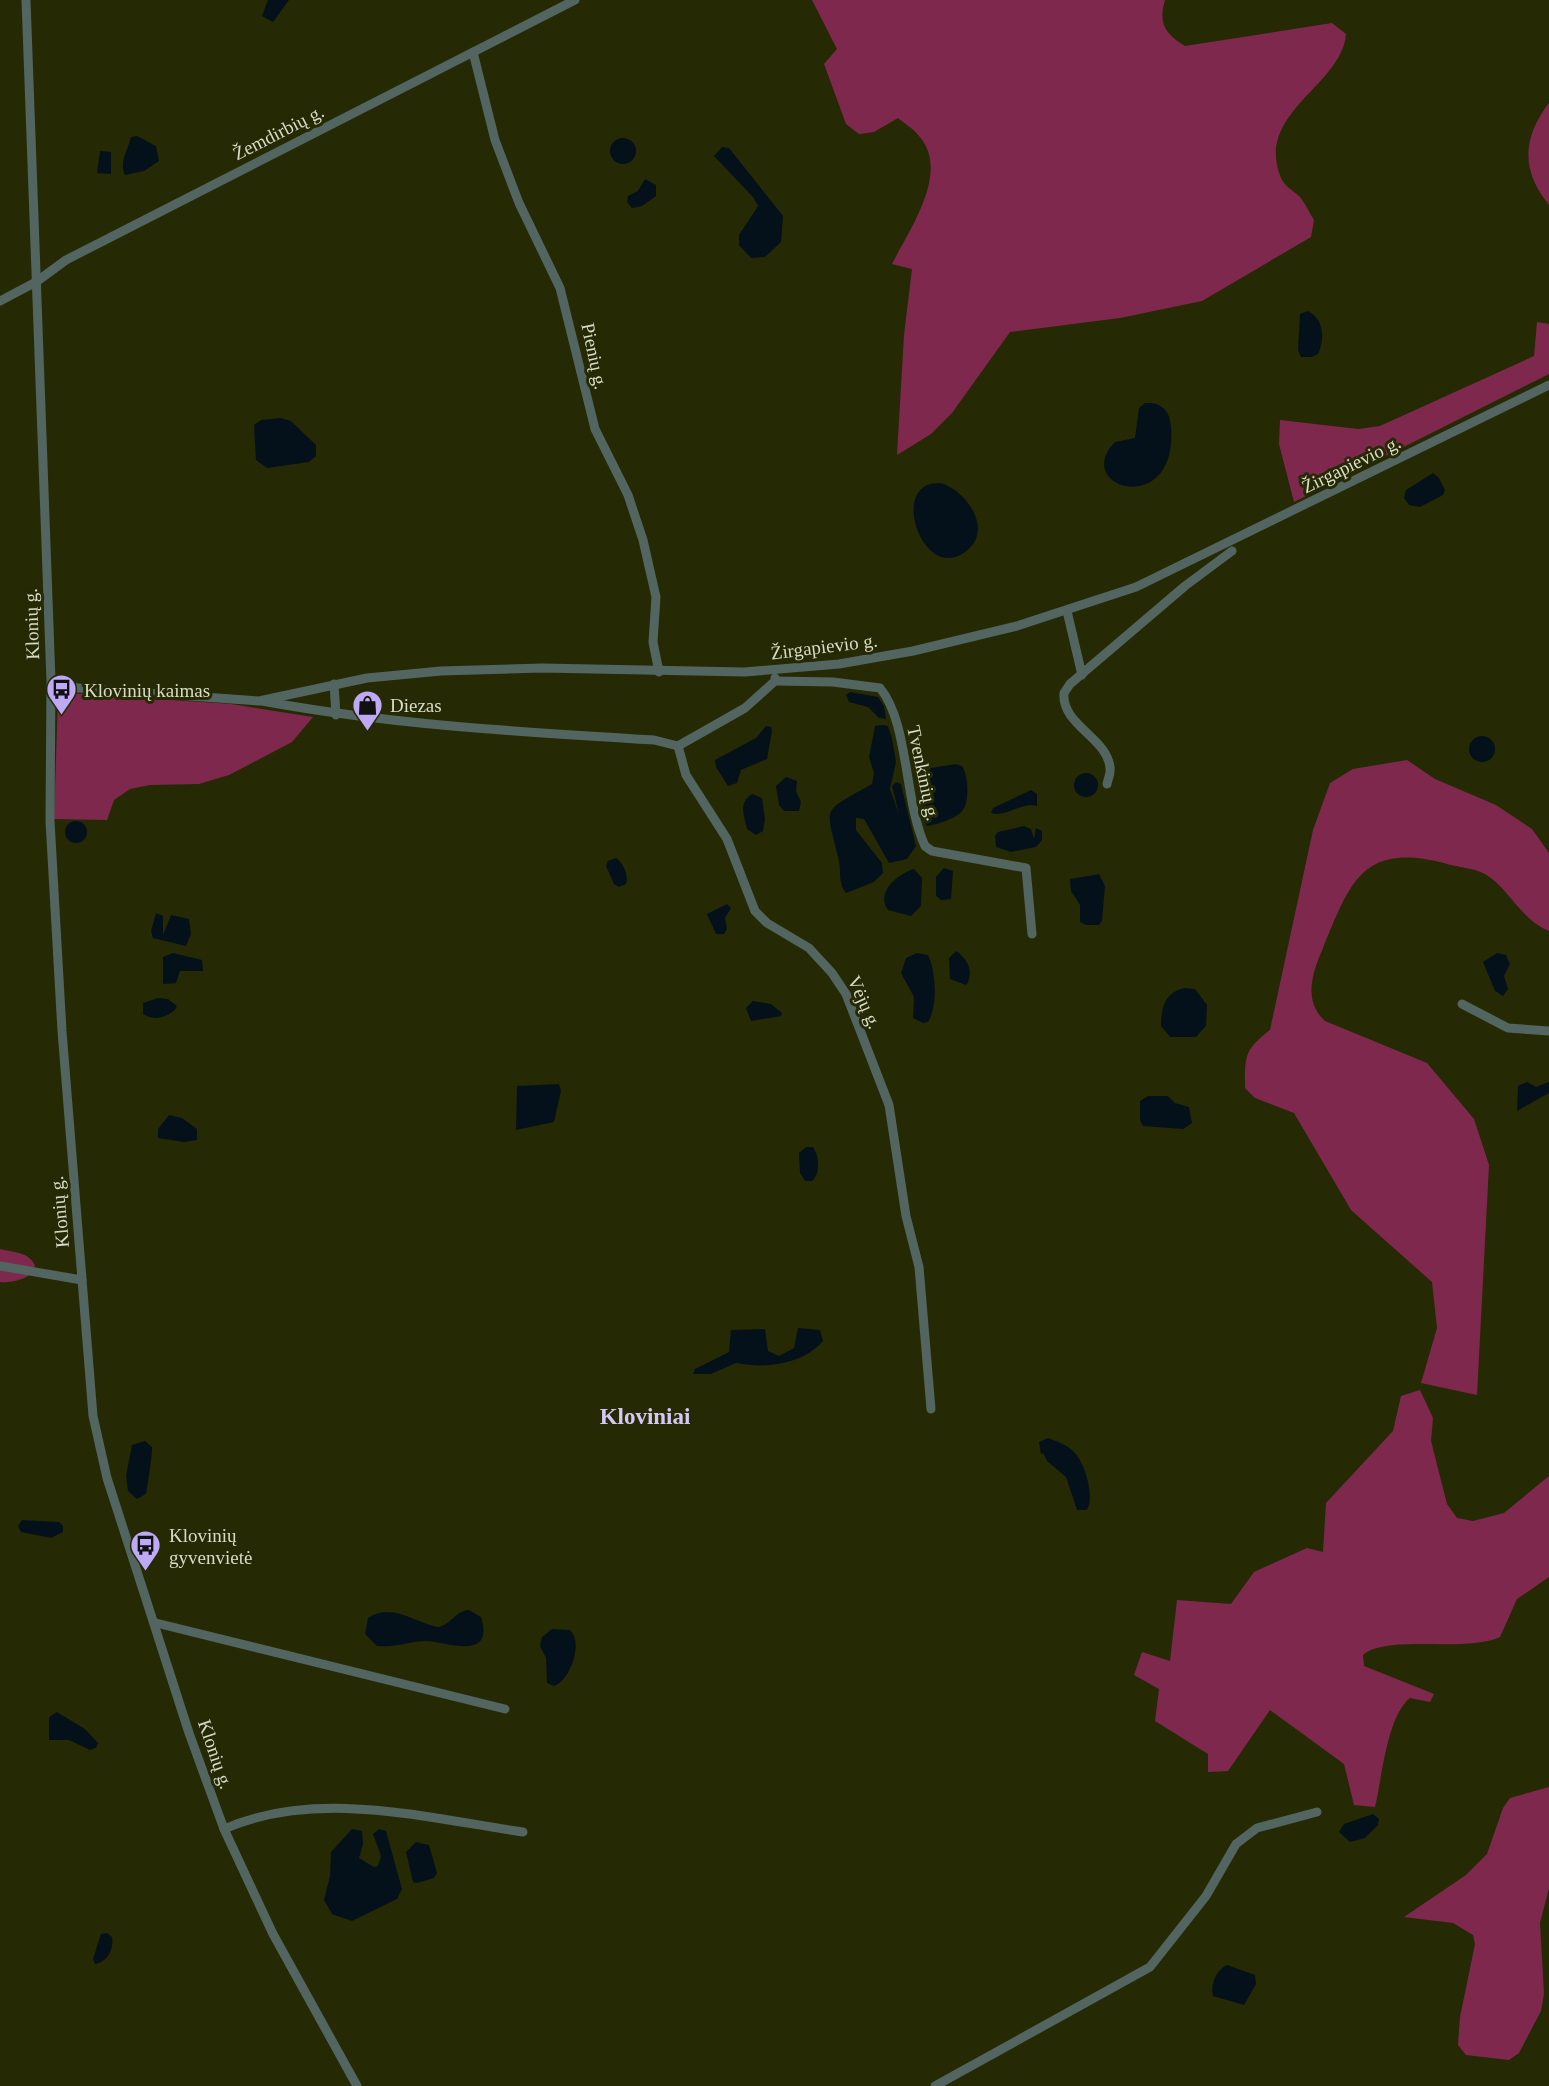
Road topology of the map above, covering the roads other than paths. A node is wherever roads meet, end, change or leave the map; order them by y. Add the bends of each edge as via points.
1 (26, 0) edge
2 (575, 0) edge
3 (473, 52) junction
4 (36, 282) junction
5 (0, 301) edge
6 (1549, 385) edge
7 (1233, 551) dead end
8 (1067, 611) junction
9 (775, 670) junction
10 (659, 672) junction
11 (1082, 675) junction
12 (775, 681) junction
13 (334, 684) junction
14 (51, 687) junction
15 (259, 701) junction
16 (336, 715) junction
17 (678, 746) junction
18 (1107, 784) dead end
19 (1032, 934) dead end
20 (1462, 1004) dead end
21 (1549, 1031) edge
22 (0, 1266) edge
23 (82, 1280) junction
24 (931, 1409) dead end
25 (156, 1623) junction
26 (505, 1709) dead end
27 (1317, 1812) dead end
28 (224, 1829) junction
29 (523, 1832) dead end
30 (357, 2086) edge
31 (934, 2086) edge

1 - 4 street, Klonių g.
2 - 3 street, Žemdirbių g.
3 - 4 street, Žemdirbių g. via 66,260
3 - 10 street, Pienių g. via 495,140 560,288 595,429 628,495 643,540 656,597 653,642
4 - 5 street, Žemdirbių g.
4 - 14 street, Klonių g.
6 - 8 street, Žirgapievio g. via 1174,570
7 - 11 street
8 - 9 street, Žirgapievio g. via 913,651
8 - 11 street
9 - 10 street, Žirgapievio g.
9 - 12 street
10 - 13 street, Žirgapievio g. via 498,669
11 - 18 street via 1070,684 1063,701 1105,753 1111,767
12 - 17 street via 745,708
12 - 19 street, Tvenkinių g. via 880,688 896,723 909,795 925,846 1026,868
13 - 15 street, Žirgapievio g.
13 - 16 street
14 - 15 street, Žirgapievio g.
14 - 23 street, Klonių g. via 50,821
15 - 16 street
16 - 17 street via 503,732 654,740
17 - 24 street, Vėjų g. via 686,775 727,839 755,911 766,923 809,948 846,993 889,1105 919,1267
20 - 21 street via 1508,1028
22 - 23 street
23 - 25 street, Klonių g. via 93,1416 107,1478
25 - 26 street
25 - 28 street, Klonių g.
27 - 31 street via 1257,1828 1236,1844 1206,1896 1150,1967
28 - 29 street via 256,1816 321,1808
28 - 30 street, Klonių g. via 273,1934

